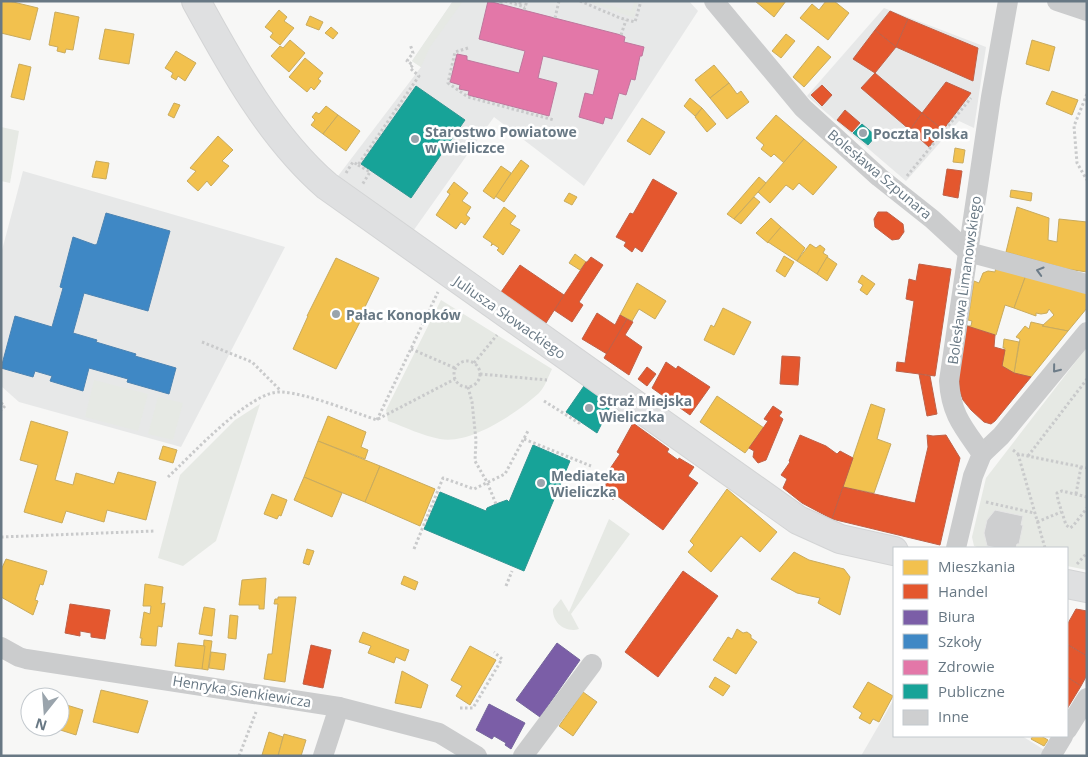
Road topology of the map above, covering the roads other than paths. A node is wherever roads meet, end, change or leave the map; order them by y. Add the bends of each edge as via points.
1 (196, 1) edge
2 (714, 1) edge
3 (1008, 1) edge
4 (1057, 1) edge
5 (1087, 12) edge
6 (968, 252) junction
7 (1087, 284) edge
8 (1087, 332) edge
9 (982, 454) junction
10 (956, 547) edge
11 (893, 551) edge
12 (1068, 584) edge
13 (1087, 588) edge
14 (1, 647) edge
15 (592, 664) dead end
16 (1087, 698) edge
17 (339, 706) junction
18 (1068, 728) edge
19 (1062, 737) edge
20 (323, 756) edge
21 (477, 756) edge
22 (523, 756) edge
23 (1051, 756) edge

1 - 11 street, Juliusza Słowackiego via 277,133 327,186 798,520 840,539
2 - 6 street, Bolesława Szpunara via 803,108
3 - 6 street, Bolesława Limanowskiego
4 - 5 street
7 -> 6 street, Bolesława Szpunara
6 - 9 street, Bolesława Limanowskiego via 949,381 957,418
8 -> 9 street via 1001,436
9 - 10 street via 973,476
12 - 13 street
14 - 17 street, Henryka Sienkiewicza via 26,659
15 - 22 street
16 - 18 street
17 - 20 street
17 - 21 street, Henryka Sienkiewicza via 439,733
19 - 23 street

